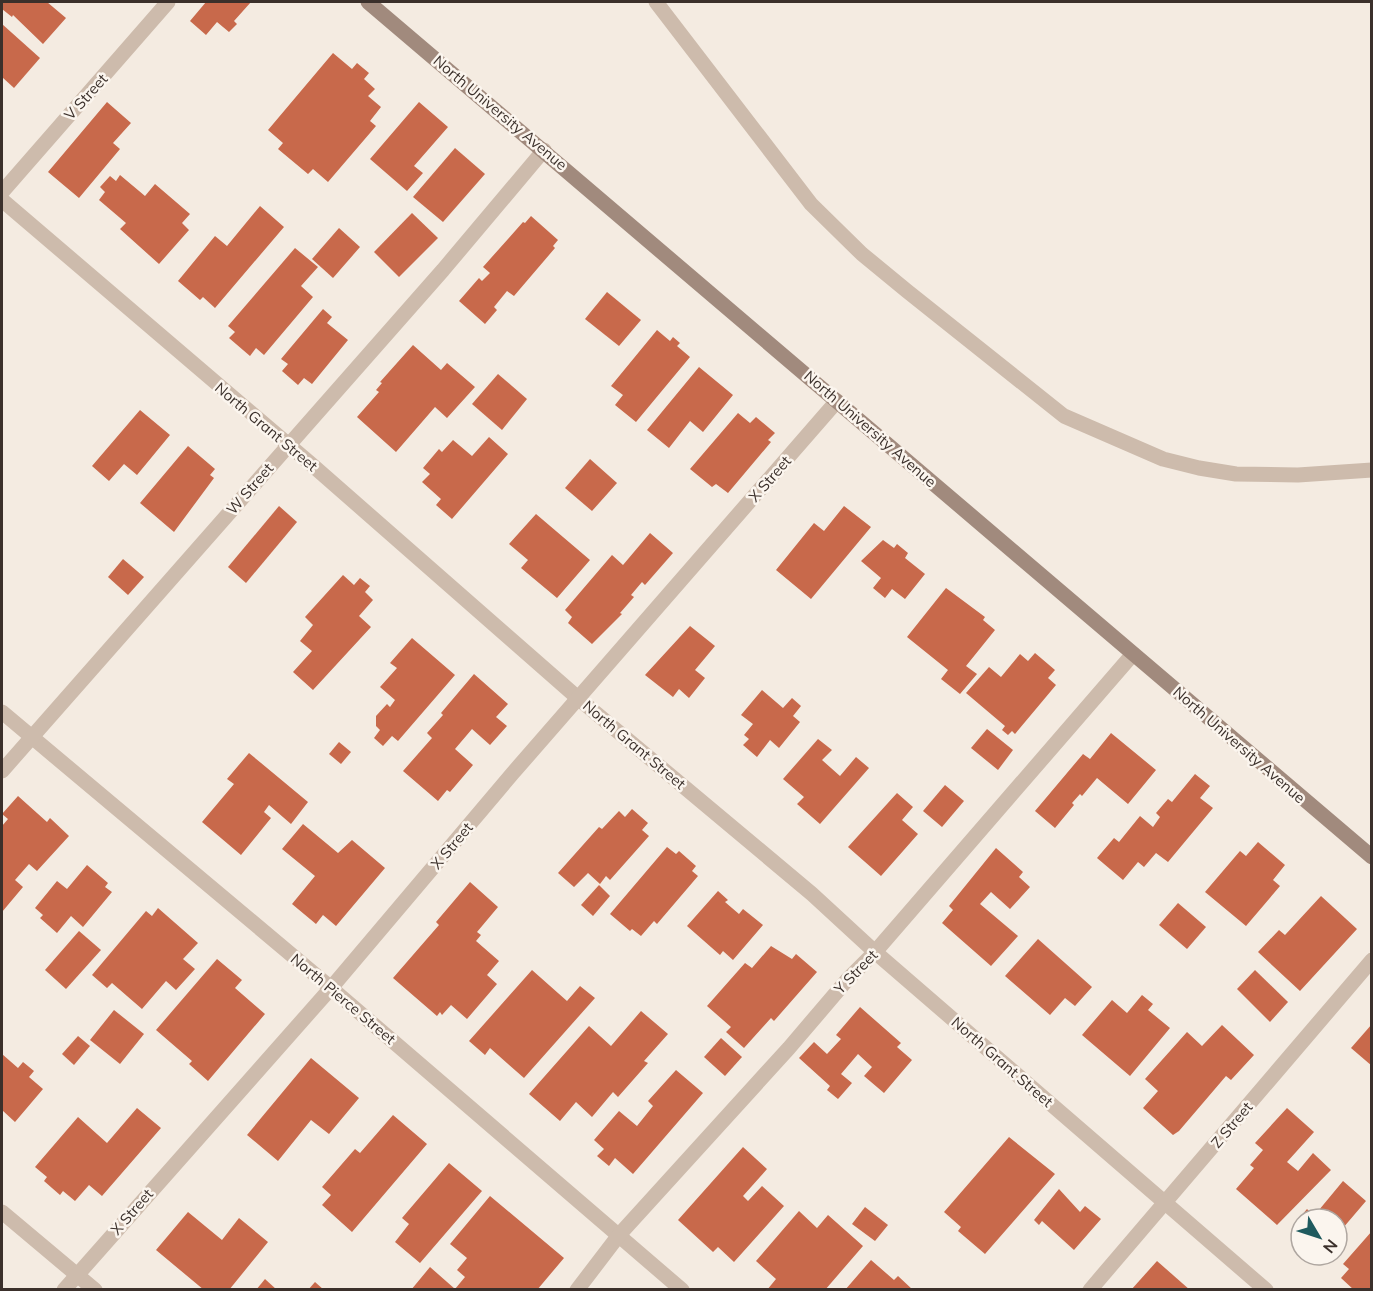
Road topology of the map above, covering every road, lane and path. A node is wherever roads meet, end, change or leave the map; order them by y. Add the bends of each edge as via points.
1 (168, 2) edge
2 (368, 2) edge
3 (656, 2) edge
4 (544, 150) junction
5 (2, 192) edge
6 (2, 200) edge
7 (837, 401) junction
8 (288, 445) junction
9 (1371, 470) edge
10 (1133, 654) junction
11 (579, 699) junction
12 (2, 712) edge
13 (32, 739) junction
14 (2, 771) edge
15 (1371, 856) edge
16 (875, 952) junction
17 (1371, 960) edge
18 (331, 988) junction
19 (1166, 1203) junction
20 (2, 1212) edge
21 (619, 1235) junction
22 (77, 1274) junction
23 (64, 1290) edge
24 (95, 1290) edge
25 (576, 1290) edge
26 (682, 1290) edge
27 (1090, 1290) edge
28 (1266, 1290) edge

1 - 5 street, V Street
2 - 4 street, North University Avenue
3 - 9 street via 811,204 898,284 1064,416 1163,459 1236,474 1298,476
4 - 7 street, North University Avenue
4 - 8 street, W Street
6 - 8 street, North Grant Street
7 - 10 street, North University Avenue
7 - 11 street, X Street
8 - 11 street, North Grant Street
8 - 13 street, W Street
10 - 15 street, North University Avenue
10 - 16 street, Y Street
11 - 16 street, North Grant Street via 803,886
11 - 18 street, X Street
12 - 13 street, North Pierce Street
13 - 14 street, W Street
13 - 18 street, North Pierce Street
16 - 19 street, North Grant Street
16 - 21 street, Y Street
17 - 19 street, Z Street
18 - 21 street, North Pierce Street
18 - 22 street, X Street
19 - 27 street, Z Street
19 - 28 street, North Grant Street
20 - 22 street
21 - 25 street, Y Street
21 - 26 street, North Pierce Street
22 - 23 street, X Street
22 - 24 street

